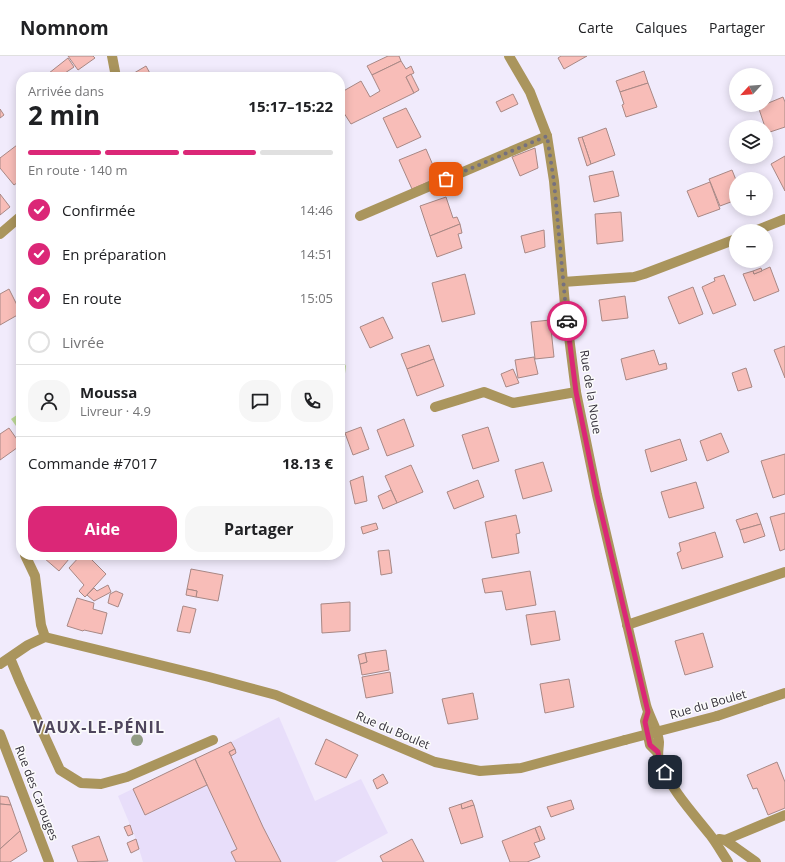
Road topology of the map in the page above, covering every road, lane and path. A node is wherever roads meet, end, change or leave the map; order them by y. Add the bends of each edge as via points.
1 (112, 56) edge
2 (509, 56) edge
3 (115, 72) edge
4 (547, 136) junction
5 (360, 216) dead end
6 (785, 219) edge
7 (16, 220) edge
8 (772, 224) edge
9 (0, 234) edge
10 (729, 242) edge
11 (563, 282) junction
12 (576, 392) junction
13 (435, 407) dead end
14 (28, 560) edge
15 (785, 572) edge
16 (628, 625) junction
17 (45, 637) junction
18 (10, 658) junction
19 (0, 664) edge
20 (785, 693) edge
21 (0, 734) edge
22 (213, 740) dead end
23 (3, 752) edge
24 (785, 815) edge
25 (712, 838) junction
26 (725, 840) junction
27 (49, 862) edge
28 (728, 862) edge
29 (756, 862) edge

1 - 3 street
2 - 4 street, Rue de la Noue via 530,92
4 - 5 street
4 - 11 street, Rue de la Noue
6 - 8 street
7 - 9 street
10 - 11 street via 639,276
11 - 12 street, Rue de la Noue
12 - 13 street via 512,402 484,392
12 - 16 street, Rue de la Noue
14 - 17 street via 36,576 41,625
15 - 16 street
16 - 25 street, Rue de la Noue via 648,712 654,722 659,742 659,759 672,786
17 - 18 street
17 - 20 street, Rue du Boulet, bridge via 276,695 435,762 480,772 521,768 717,716
18 - 19 street
18 - 22 street via 60,770 81,783 101,784 127,777
21 - 23 street, Rue des Carouges
23 - 27 street, Rue des Carouges
24 - 26 street
25 - 26 street
25 - 28 street, Rue de la Noue
26 - 29 street

